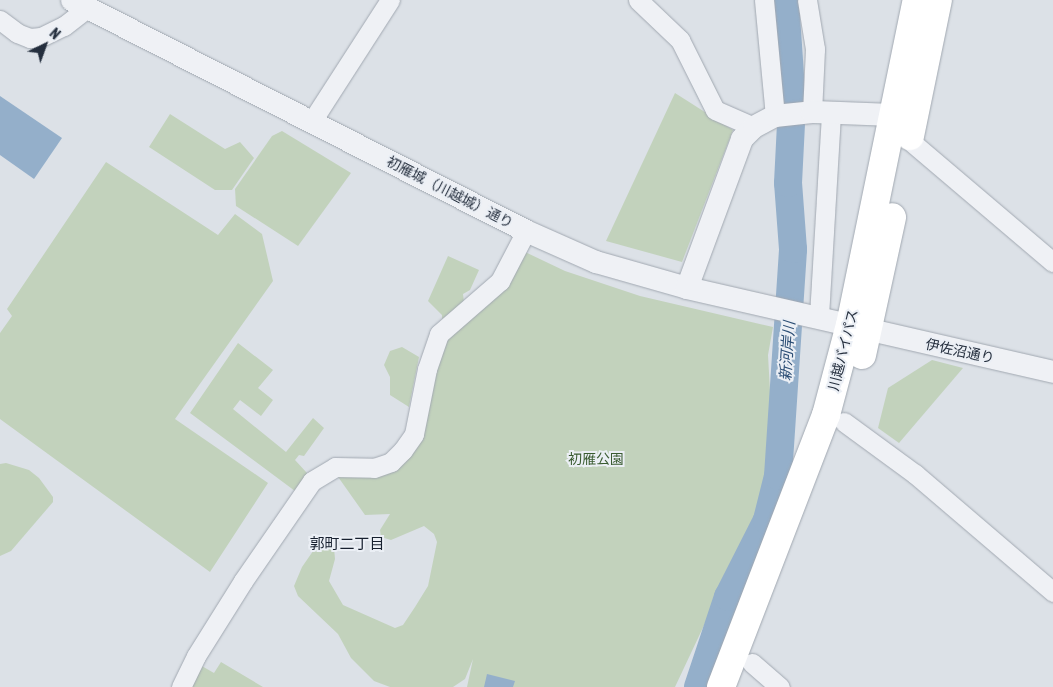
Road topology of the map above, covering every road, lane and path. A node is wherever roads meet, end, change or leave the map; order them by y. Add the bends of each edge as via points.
1 (390, 0) edge
2 (638, 0) edge
3 (764, 0) edge
4 (807, 0) edge
5 (918, 0) edge
6 (938, 0) edge
7 (80, 4) edge
8 (0, 20) edge
9 (821, 112) junction
10 (895, 114) junction
11 (775, 116) junction
12 (312, 121) junction
13 (754, 127) junction
14 (909, 140) junction
15 (526, 231) junction
16 (1053, 262) edge
17 (687, 288) junction
18 (813, 315) junction
19 (859, 327) junction
20 (1053, 372) edge
21 (844, 422) junction
22 (1053, 592) edge
23 (747, 675) edge
24 (181, 687) edge
25 (721, 687) edge
26 (780, 687) edge

1 - 12 street
2 - 13 street via 680,40 715,110
3 - 11 street
4 - 9 street
5 - 10 highway, 川越バイパス
6 - 14 highway, 川越バイパス
7 - 8 street via 64,26 41,37 30,38 17,33
7 - 12 street, 初雁城（川越城）通り
9 - 10 street
9 - 11 street
9 - 18 street
10 - 19 highway, 川越バイパス
11 - 13 street
12 - 15 street, 初雁城（川越城）通り
13 - 17 street via 742,139
14 - 16 street
14 - 19 highway, 川越バイパス
15 - 17 street, 初雁城（川越城）通り via 596,262
15 - 24 street via 500,281 439,334 427,369 414,434 403,450 391,462 374,468 335,467 312,481 243,581 196,656
17 - 18 street, 初雁城（川越城）通り
18 - 19 street, 初雁城（川越城）通り
19 - 20 street, 伊佐沼通り
19 - 21 highway, 川越バイパス
19 - 25 highway, 川越バイパス via 808,469
21 - 22 street via 915,474
21 - 23 highway, 川越バイパス
23 - 26 street

